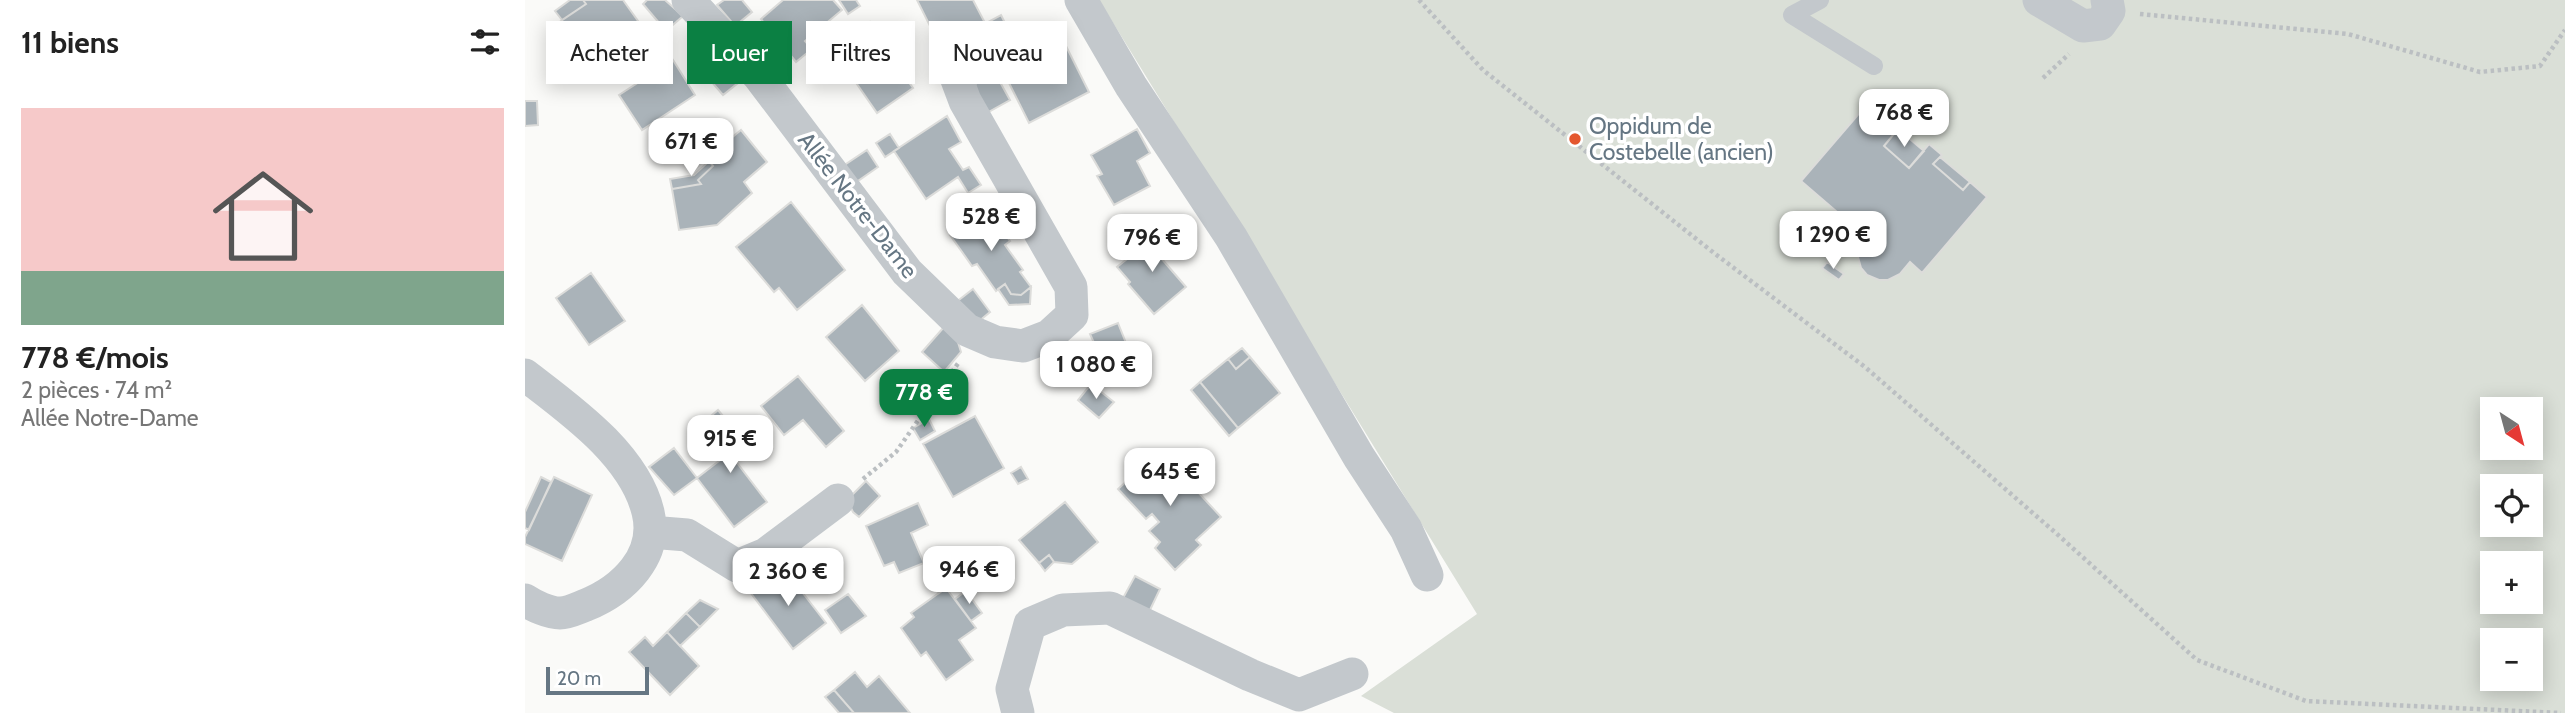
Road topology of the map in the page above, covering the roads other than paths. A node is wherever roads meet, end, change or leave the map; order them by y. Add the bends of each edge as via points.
1 (688, 0) edge
2 (1081, 0) edge
3 (1820, 0) edge
4 (2039, 0) edge
5 (2108, 6) edge
6 (1874, 66) dead end
7 (958, 84) edge
8 (525, 375) edge
9 (838, 500) road end
10 (650, 532) junction
11 (1427, 575) dead end
12 (525, 600) edge
13 (1353, 674) dead end
14 (1018, 713) edge

1 - 7 street, Allée Notre-Dame via 759,76 907,272 968,330 995,342 1023,346 1049,336 1072,315 1071,287
2 - 11 street via 1131,86 1231,237 1406,529
3 - 6 lane via 1792,15
4 - 5 street via 2083,26 2100,24
8 - 10 street via 579,415 621,460 648,511
9 - 10 street via 766,554 737,566 687,535
10 - 12 street via 637,569 599,600 559,613
13 - 14 street via 1299,695 1110,608 1063,610 1030,624 1012,689

